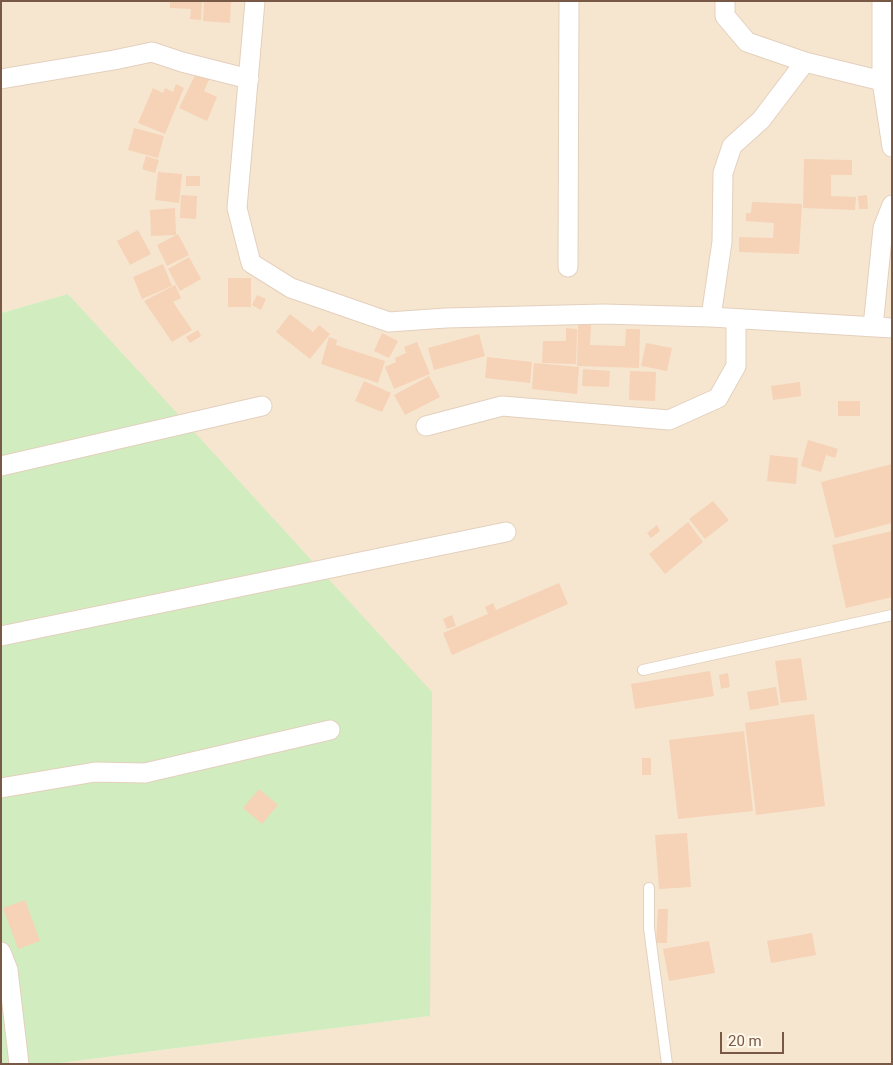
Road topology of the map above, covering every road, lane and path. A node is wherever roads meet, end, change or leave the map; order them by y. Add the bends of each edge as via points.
1 (256, 1) edge
2 (569, 1) edge
3 (725, 1) edge
4 (882, 1) edge
5 (805, 62) junction
6 (1, 79) edge
7 (249, 79) junction
8 (882, 81) junction
9 (892, 147) edge
10 (892, 205) edge
11 (568, 267) dead end
12 (711, 317) junction
13 (736, 319) junction
14 (883, 328) edge
15 (262, 406) dead end
16 (426, 426) dead end
17 (1, 466) edge
18 (506, 532) dead end
19 (892, 616) edge
20 (1, 636) edge
21 (643, 670) dead end
22 (330, 730) dead end
23 (1, 788) edge
24 (650, 888) dead end
25 (1, 952) edge
26 (18, 1064) edge
27 (667, 1064) edge

1 - 7 street
2 - 11 street
3 - 5 street via 725,16 747,42
4 - 8 street
5 - 8 street
5 - 12 street via 761,120 732,146 723,173 722,242
6 - 7 street via 152,52
7 - 12 street via 237,208 251,262 291,288 389,322 603,314
8 - 9 street
10 - 14 street via 882,228
12 - 13 street
13 - 14 street
13 - 16 street via 736,366 718,398 669,420 502,406
15 - 17 street
18 - 20 street
19 - 21 lane
22 - 23 street via 145,773 95,772
24 - 27 lane via 649,928
25 - 26 street via 8,970

